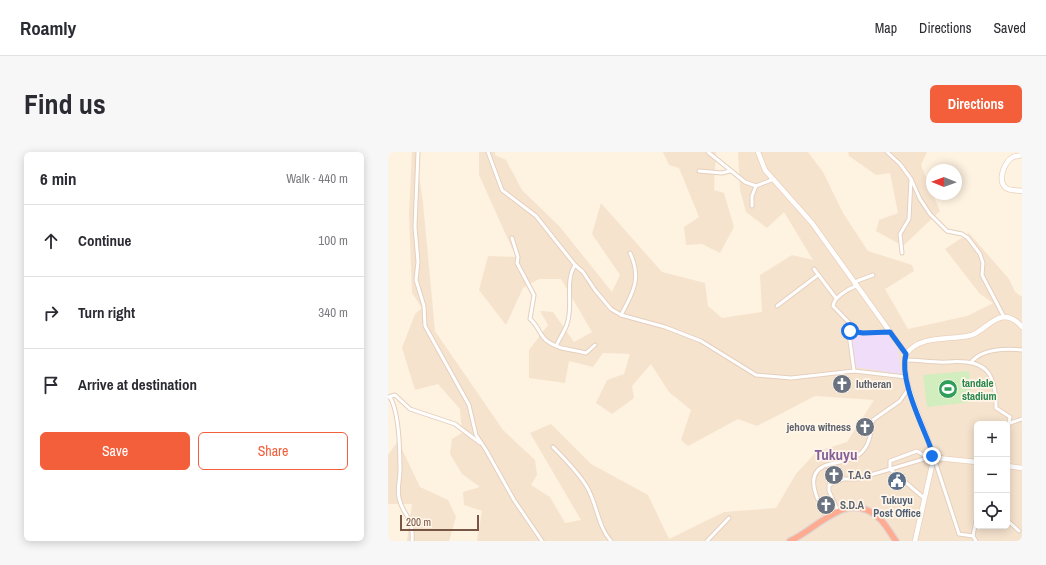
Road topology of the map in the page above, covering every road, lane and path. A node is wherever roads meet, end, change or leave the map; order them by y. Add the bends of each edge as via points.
1 (418, 152) edge
2 (488, 152) edge
3 (708, 152) edge
4 (758, 152) edge
5 (887, 152) edge
6 (1022, 155) edge
7 (699, 171) dead end
8 (730, 171) junction
9 (774, 179) junction
10 (911, 179) junction
11 (756, 186) junction
12 (1022, 191) edge
13 (752, 206) dead end
14 (512, 238) dead end
15 (630, 253) dead end
16 (902, 253) dead end
17 (575, 265) junction
18 (814, 269) dead end
19 (818, 275) junction
20 (873, 275) dead end
21 (855, 285) junction
22 (836, 298) junction
23 (776, 306) dead end
24 (621, 315) junction
25 (1004, 317) junction
26 (1022, 327) edge
27 (890, 332) junction
28 (859, 333) junction
29 (595, 345) dead end
30 (556, 346) junction
31 (1022, 350) edge
32 (905, 357) junction
33 (972, 362) junction
34 (854, 371) junction
35 (906, 377) junction
36 (909, 388) junction
37 (389, 397) edge
38 (1020, 420) edge
39 (1010, 421) edge
40 (1010, 423) edge
41 (1022, 424) edge
42 (481, 444) junction
43 (553, 447) dead end
44 (933, 458) junction
45 (974, 462) edge
46 (1010, 466) edge
47 (1022, 468) edge
48 (890, 469) junction
49 (924, 498) junction
50 (838, 511) junction
51 (828, 517) junction
52 (729, 518) dead end
53 (1010, 523) edge
54 (974, 529) edge
55 (1019, 531) dead end
56 (973, 536) junction
57 (412, 541) edge
58 (542, 541) edge
59 (611, 541) edge
60 (707, 541) edge
61 (790, 541) edge
62 (896, 541) edge
63 (915, 541) edge
64 (976, 541) edge

1 - 42 street via 416,280 424,306 425,326 469,405 476,435
2 - 17 street via 502,190 536,216
3 - 8 street
4 - 9 main road via 765,170
5 - 10 street
6 - 12 main road via 1014,156 1007,162 1001,178 1002,184 1007,188
7 - 8 street
8 - 11 street
9 - 11 street
9 - 21 main road via 812,223
10 - 16 street via 909,219 900,234
10 - 25 street via 930,214 947,231 968,238 980,254 983,262 982,275
11 - 13 street
14 - 30 street via 518,257 517,263 534,295 530,319 537,324 546,340
15 - 24 street via 636,266 636,282
17 - 24 street via 611,309
17 - 30 street via 569,281 567,323
18 - 19 street
19 - 22 street
19 - 23 street
20 - 21 street via 857,281
21 - 22 street
21 - 27 main road
22 - 28 street via 833,306
24 - 34 street via 665,327 701,341 756,375 791,378
25 - 26 main road via 1016,320
25 - 32 main road via 998,318 972,335 917,344
27 - 28 street
27 - 32 main road
28 - 34 street via 850,331 849,334
29 - 30 street via 586,353
31 - 33 street via 1007,348 985,353
32 - 33 street
32 - 35 main road
33 - 39 street via 986,370 992,379 996,390 996,408 1010,417
34 - 35 street
35 - 36 main road
36 - 44 main road
36 - 51 street via 900,401 873,420 870,436 862,452 818,470 813,483 818,503
37 - 42 street via 395,395 410,409 455,424
37 - 57 street via 395,405 400,446 398,496 413,529
38 - 40 street
38 - 41 street
42 - 58 street
43 - 59 street via 565,458 587,488
44 - 45 main road
44 - 48 street
44 - 48 street via 920,452 913,452 890,461
44 - 49 main road
44 - 56 street via 959,534
46 - 47 main road
48 - 49 street
48 - 50 street via 843,479 829,485
49 - 63 main road
50 - 51 highway
50 - 62 highway via 854,506 871,511
51 - 61 highway
52 - 60 street
53 - 55 street
54 - 56 street
56 - 64 street

